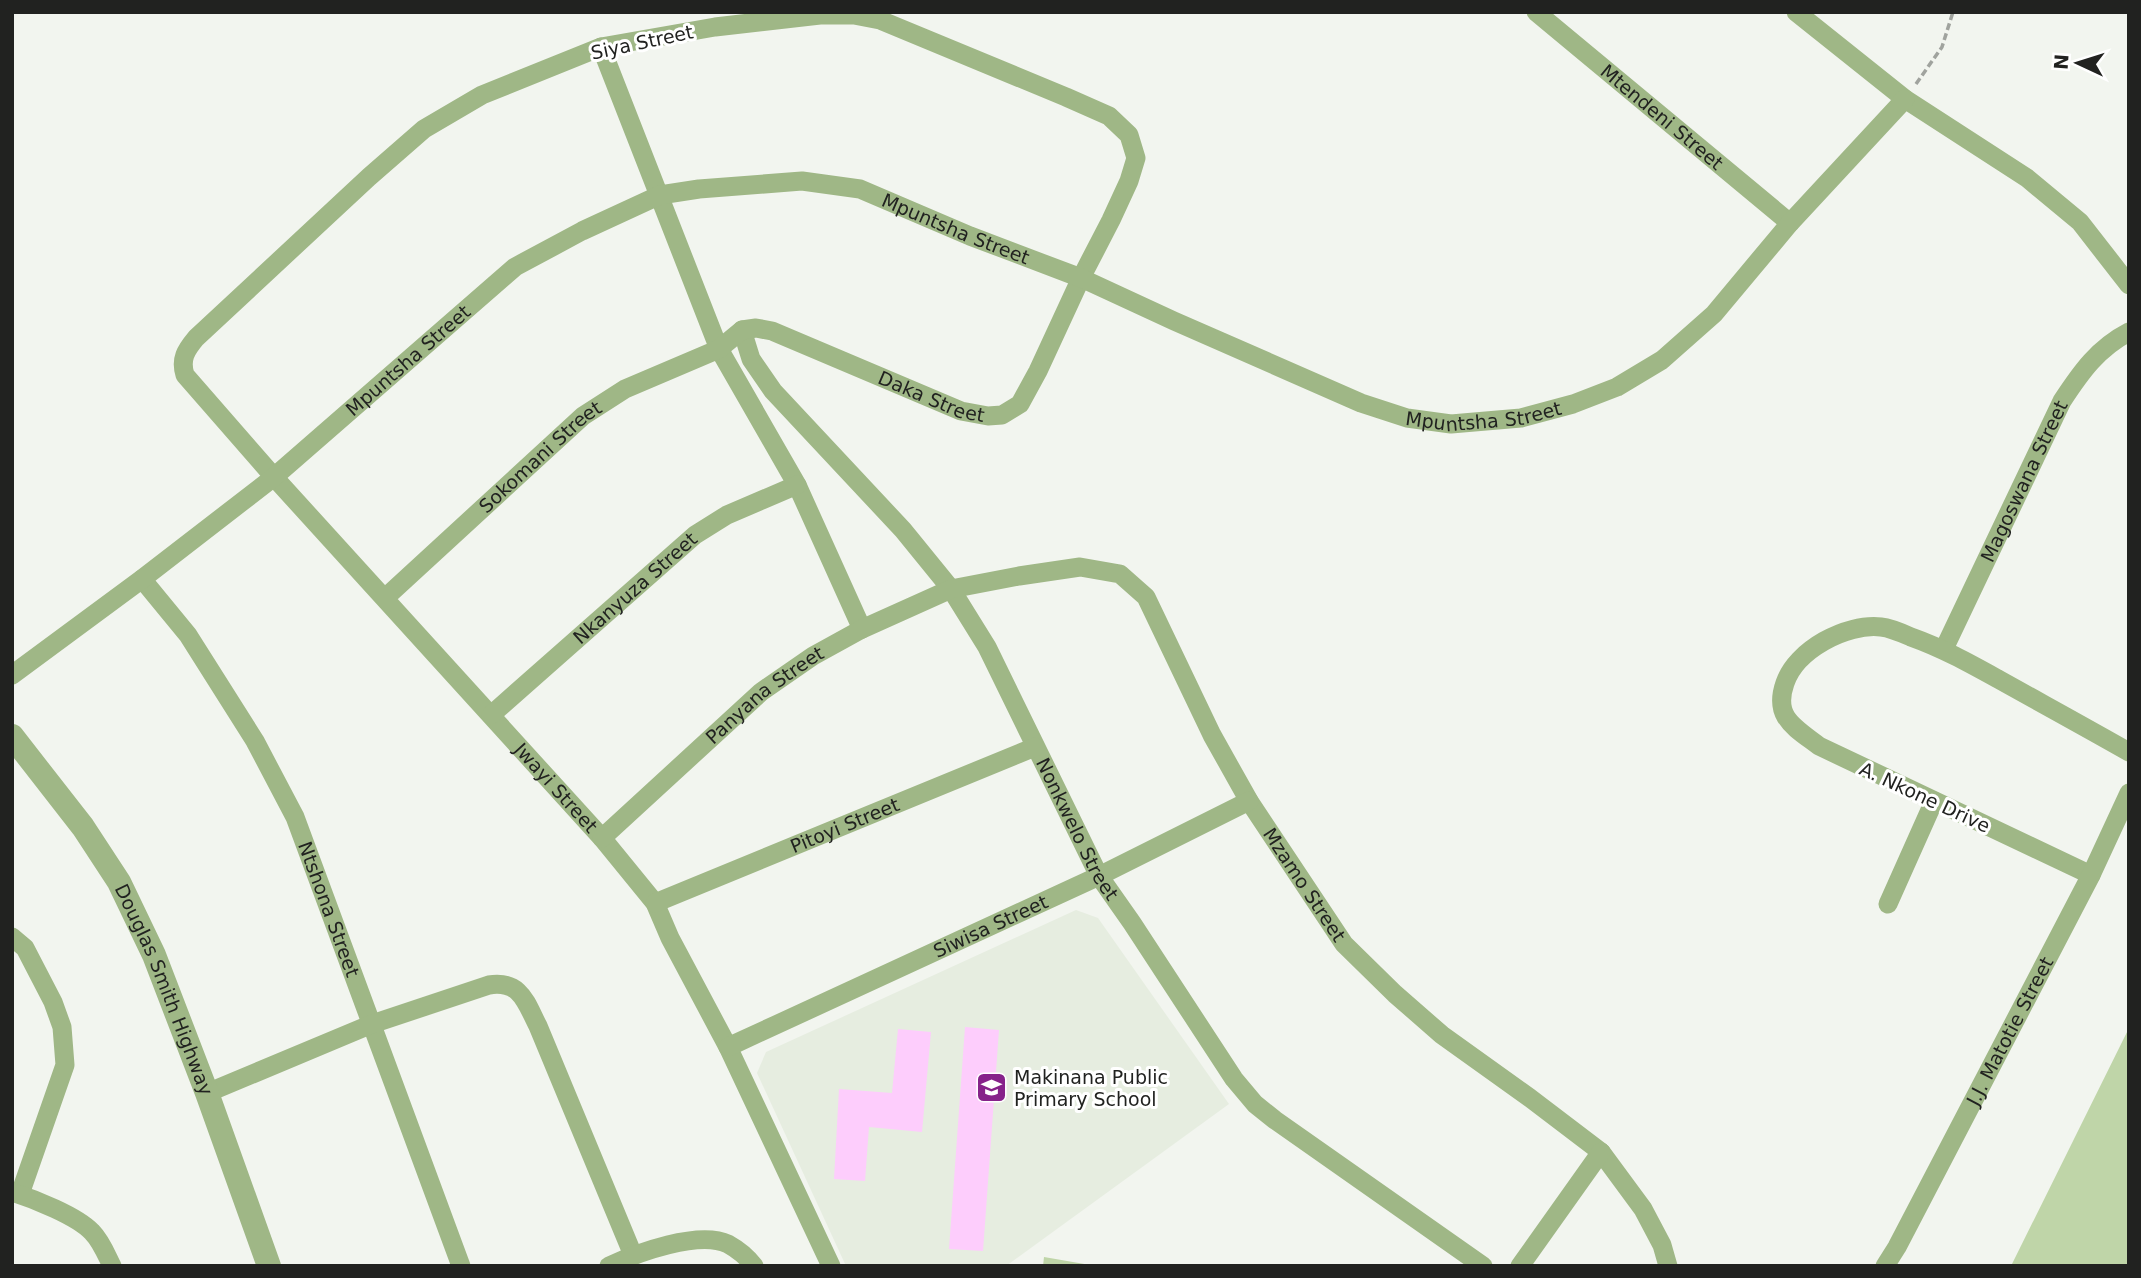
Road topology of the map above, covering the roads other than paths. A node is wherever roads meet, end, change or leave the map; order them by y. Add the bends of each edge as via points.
1 (1536, 12) edge
2 (1796, 12) edge
3 (601, 47) junction
4 (1905, 99) junction
5 (660, 195) junction
6 (1790, 223) junction
7 (1081, 278) junction
8 (2129, 285) edge
9 (742, 330) junction
10 (2129, 332) edge
11 (719, 349) junction
12 (185, 375) joint
13 (274, 477) junction
14 (797, 485) junction
15 (142, 579) junction
16 (951, 589) junction
17 (385, 598) junction
18 (862, 629) junction
19 (1944, 649) junction
20 (12, 675) edge
21 (491, 715) junction
22 (12, 736) edge
23 (1035, 747) junction
24 (2129, 752) edge
25 (2129, 793) edge
26 (1249, 801) junction
27 (1934, 801) junction
28 (602, 838) junction
29 (1099, 876) junction
30 (2091, 876) junction
31 (655, 904) junction
32 (1888, 904) dead end
33 (12, 937) edge
34 (372, 1024) junction
35 (728, 1046) junction
36 (207, 1093) junction
37 (1601, 1152) junction
38 (16, 1193) edge
39 (633, 1255) junction
40 (112, 1266) edge
41 (269, 1266) edge
42 (461, 1266) edge
43 (609, 1266) edge
44 (754, 1266) edge
45 (831, 1266) edge
46 (1483, 1266) edge
47 (1520, 1266) edge
48 (1668, 1266) edge
49 (1885, 1266) edge

1 - 6 street, Mtendeni Street
2 - 4 street
3 - 5 street
3 - 7 street, Siya Street via 715,27 854,15 880,20 1109,116 1129,135 1136,158
3 - 12 street, Siya Street via 482,95 424,129 195,338 183,358
4 - 6 street, Mpuntsha Street
4 - 8 street via 2027,178 2080,222
5 - 7 street, Mpuntsha Street via 802,181 860,189
5 - 11 street
5 - 13 street, Mpuntsha Street via 514,267
6 - 7 street, Mpuntsha Street via 1714,314 1662,360 1617,387 1521,418 1451,424 1407,418 1360,403
7 - 9 street, Daka Street via 1020,404 1002,415 961,411 772,331
9 - 11 street
9 - 16 street, Nonkwelo Street via 751,359 773,391 903,530
10 - 19 street, Magoswana Street via 2098,352 2062,401
11 - 14 street
11 - 17 street, Sokomani Street via 625,389 583,416
12 - 13 street, Jwayi Street
13 - 15 street, Mpuntsha Street
13 - 17 street, Jwayi Street
14 - 18 street
14 - 21 street, Nkanyuza Street via 727,515 695,535
15 - 20 street, Mpuntsha Street
15 - 34 street, Ntshona Street via 188,635 255,741 289,807
16 - 18 street, Panyana Street
16 - 23 street, Nonkwelo Street via 987,647
16 - 26 street, Mzamo Street via 1080,567 1120,574 1146,597
17 - 21 street, Jwayi Street
18 - 28 street, Panyana Street via 761,692
19 - 24 street
19 - 27 street, A. Nkone Drive via 1880,627 1836,635 1803,655 1780,697 1783,715 1819,746
21 - 28 street, Jwayi Street
22 - 36 street, Douglas Smith Highway via 119,882 155,955
23 - 29 street, Nonkwelo Street
23 - 31 street, Pitoyi Street
25 - 30 street, J.J. Matotie Street
26 - 29 street, Siwisa Street
26 - 37 street, Mzamo Street via 1344,944 1443,1035
27 - 30 street, A. Nkone Drive
27 - 32 street
28 - 31 street, Jwayi Street
29 - 35 street, Siwisa Street
29 - 46 street, Nonkwelo Street via 1255,1104
30 - 49 street, J.J. Matotie Street
31 - 35 street, Jwayi Street
33 - 38 street via 25,948 53,1002 62,1027 65,1065
34 - 36 street
34 - 39 street via 489,985 521,993
34 - 42 street, Ntshona Street
35 - 45 street, Jwayi Street
36 - 41 street, Douglas Smith Highway
37 - 47 street
37 - 48 street, Mzamo Street via 1643,1209
38 - 40 street via 77,1220 103,1246
39 - 43 street
39 - 44 street via 707,1240 729,1244

